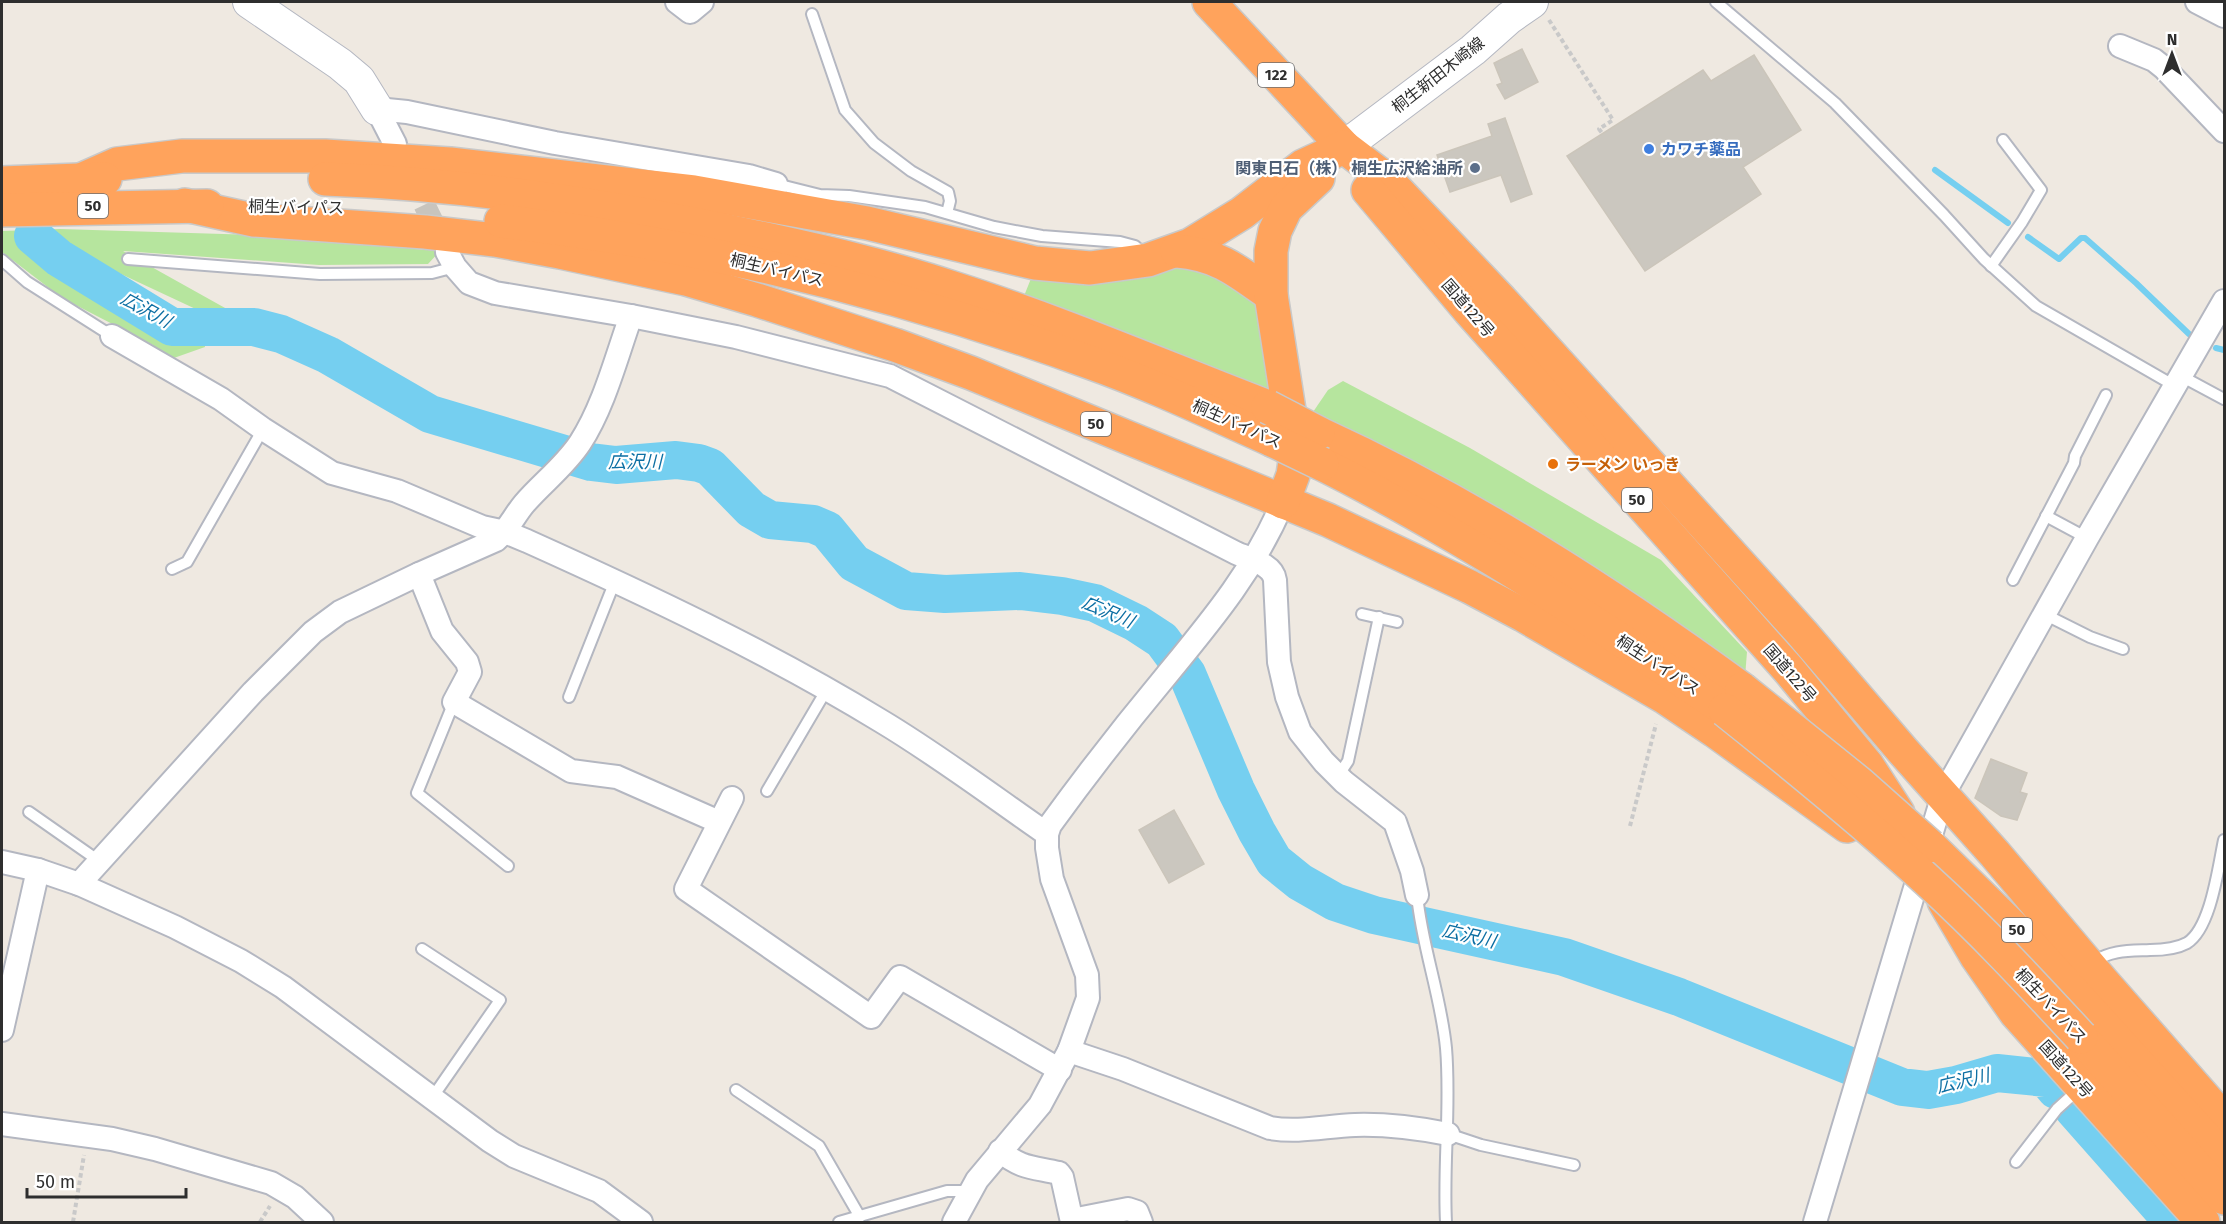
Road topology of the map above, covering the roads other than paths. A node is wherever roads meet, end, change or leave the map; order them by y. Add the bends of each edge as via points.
1 (249, 2) edge
2 (676, 2) edge
3 (702, 2) edge
4 (1716, 2) edge
5 (2198, 2) edge
6 (1220, 7) edge
7 (1538, 8) edge
8 (812, 14) dead end
9 (2224, 16) edge
10 (2120, 46) dead end
11 (377, 109) junction
12 (2224, 131) edge
13 (2003, 141) dead end
14 (395, 144) dead end
15 (1344, 147) junction
16 (83, 179) junction
17 (2, 183) edge
18 (774, 195) junction
19 (185, 206) junction
20 (2, 210) edge
21 (947, 213) junction
22 (1163, 255) junction
23 (128, 259) dead end
24 (2, 260) edge
25 (451, 260) joint
26 (1991, 266) junction
27 (1271, 295) junction
28 (2224, 301) edge
29 (631, 316) junction
30 (112, 336) joint
31 (2178, 381) junction
32 (2106, 396) dead end
33 (2224, 399) edge
34 (263, 429) junction
35 (1320, 448) junction
36 (1283, 502) junction
37 (2046, 516) junction
38 (506, 532) junction
39 (2087, 538) junction
40 (1254, 561) junction
41 (172, 569) dead end
42 (419, 574) junction
43 (2013, 580) dead end
44 (615, 581) junction
45 (1362, 614) dead end
46 (2044, 614) junction
47 (1379, 617) junction
48 (1397, 622) dead end
49 (2122, 650) dead end
50 (1825, 661) junction
51 (827, 690) junction
52 (569, 697) dead end
53 (454, 702) junction
54 (1338, 776) junction
55 (767, 791) dead end
56 (1943, 795) junction
57 (732, 798) dead end
58 (29, 812) dead end
59 (719, 822) junction
60 (1047, 834) junction
61 (2224, 840) edge
62 (1925, 859) junction
63 (99, 861) junction
64 (2, 862) edge
65 (508, 867) dead end
66 (38, 870) junction
67 (79, 884) junction
68 (1418, 903) joint
69 (422, 949) dead end
70 (2088, 965) junction
71 (2090, 1028) junction
72 (2, 1030) edge
73 (1064, 1060) junction
74 (2082, 1087) junction
75 (736, 1090) dead end
76 (432, 1098) junction
77 (2224, 1120) edge
78 (2, 1124) edge
79 (1448, 1134) junction
80 (1000, 1151) junction
81 (2224, 1158) edge
82 (2016, 1162) dead end
83 (1574, 1165) dead end
84 (970, 1191) junction
85 (2224, 1198) edge
86 (860, 1217) junction
87 (1072, 1221) edge
88 (322, 1222) edge
89 (641, 1222) edge
90 (839, 1222) edge
91 (954, 1222) edge
92 (1141, 1222) edge
93 (1446, 1222) edge
94 (1815, 1222) edge
95 (2203, 1222) edge

1 - 11 main road via 340,64 359,80
2 - 3 street via 690,12
4 - 26 lane via 1835,103
5 - 9 street
6 - 15 highway, 国道122号 / 122
7 - 15 main road, 桐生新田木崎線 via 1509,18 1473,50
8 - 21 lane via 845,110 874,143 948,192
10 - 12 street via 2164,68
11 - 14 street
11 - 18 street via 749,176
13 - 26 lane via 2041,190
15 - 22 highway via 1304,166 1242,213
15 - 27 highway via 1281,218 1271,251
15 - 50 highway, 国道122号 / 50 via 1386,179 1502,300
15 - 62 highway, 国道122号 / 50 via 1362,183 1469,310 1788,669 1868,765
16 - 17 highway, 桐生バイパス / 50
16 - 18 highway via 117,164 182,156 346,157 544,173 683,190
16 - 35 highway, 桐生バイパス / 50, bridge via 362,181 461,189 550,199 797,246 954,288 1091,336 1268,407
18 - 21 lane via 849,196
18 - 22 highway via 867,223 1053,266 1098,267
19 - 20 highway, 桐生バイパス / 50
19 - 35 highway, 桐生バイパス / 50, bridge via 360,209 458,216 628,239 791,272 940,312 1080,358 1272,440
19 - 36 highway, 50 via 253,220 495,240 686,279 938,361
21 - 22 lane via 994,227 1042,236 1120,242
22 - 27 highway via 1202,254 1229,265
23 - 25 lane via 320,274 432,273
24 - 30 lane via 27,282
25 - 29 street via 469,283 495,293
26 - 31 lane via 2036,306
27 - 36 highway via 1296,454
28 - 31 street
29 - 38 street via 601,399 580,442 559,470 524,504
29 - 40 street via 735,337 890,376
30 - 34 street via 221,399
31 - 33 lane
31 - 39 street
32 - 37 lane
34 - 38 street via 332,473 397,491
34 - 41 lane via 187,562
35 - 71 highway, 桐生バイパス / 50, bridge via 1368,456 1507,531 1635,613 1734,700 1859,783 1940,856 2023,937
36 - 40 street
36 - 62 highway, 50 via 1470,587 1549,630 1666,698 1892,858
37 - 39 lane
37 - 43 lane
38 - 42 street
38 - 44 street
39 - 46 street
40 - 54 street via 1274,574 1279,662 1300,732
40 - 60 street via 1056,817
42 - 53 street via 432,612 470,672
42 - 63 street via 340,612 313,632
44 - 51 street
44 - 52 lane
45 - 47 lane
46 - 49 lane
46 - 56 street
47 - 48 lane
47 - 54 lane via 1348,762
50 - 56 highway, 国道122号 / 50
50 - 62 highway via 1832,682 1881,741 1917,798
51 - 55 lane
51 - 60 street via 882,721
53 - 59 street via 571,771 617,777
53 - 65 lane via 417,793
54 - 68 street via 1395,822
56 - 62 street
56 - 70 highway, 国道122号 / 50
57 - 59 street
58 - 63 lane
59 - 73 street via 686,889 871,1017 900,977
60 - 73 street via 1052,879 1089,985 1088,998
61 - 70 lane via 2199,932 2178,947 2110,952
62 - 74 highway, 国道122号 / 50 via 1946,906 1997,987
62 - 94 street
63 - 67 street
64 - 66 street
66 - 67 street
66 - 72 street
67 - 76 street via 175,927 266,976
68 - 79 lane via 1444,1034
69 - 76 lane via 500,1000
70 - 77 highway, 国道122号 / 50
71 - 81 highway, 桐生バイパス / 50
71 - 85 highway, 桐生バイパス / 50
73 - 79 street via 1123,1069 1285,1131 1354,1125 1415,1127
73 - 80 street via 1040,1105
74 - 82 lane via 2057,1109
74 - 95 highway, 国道122号 / 50
75 - 86 lane via 819,1146
76 - 89 street via 514,1156 599,1191
78 - 88 street via 88,1134 271,1183 295,1197
79 - 83 lane
79 - 93 lane
80 - 84 street
80 - 87 street via 1012,1162 1059,1173
84 - 86 lane via 947,1191
84 - 91 street
86 - 90 lane
87 - 92 street via 1128,1209 1137,1212

